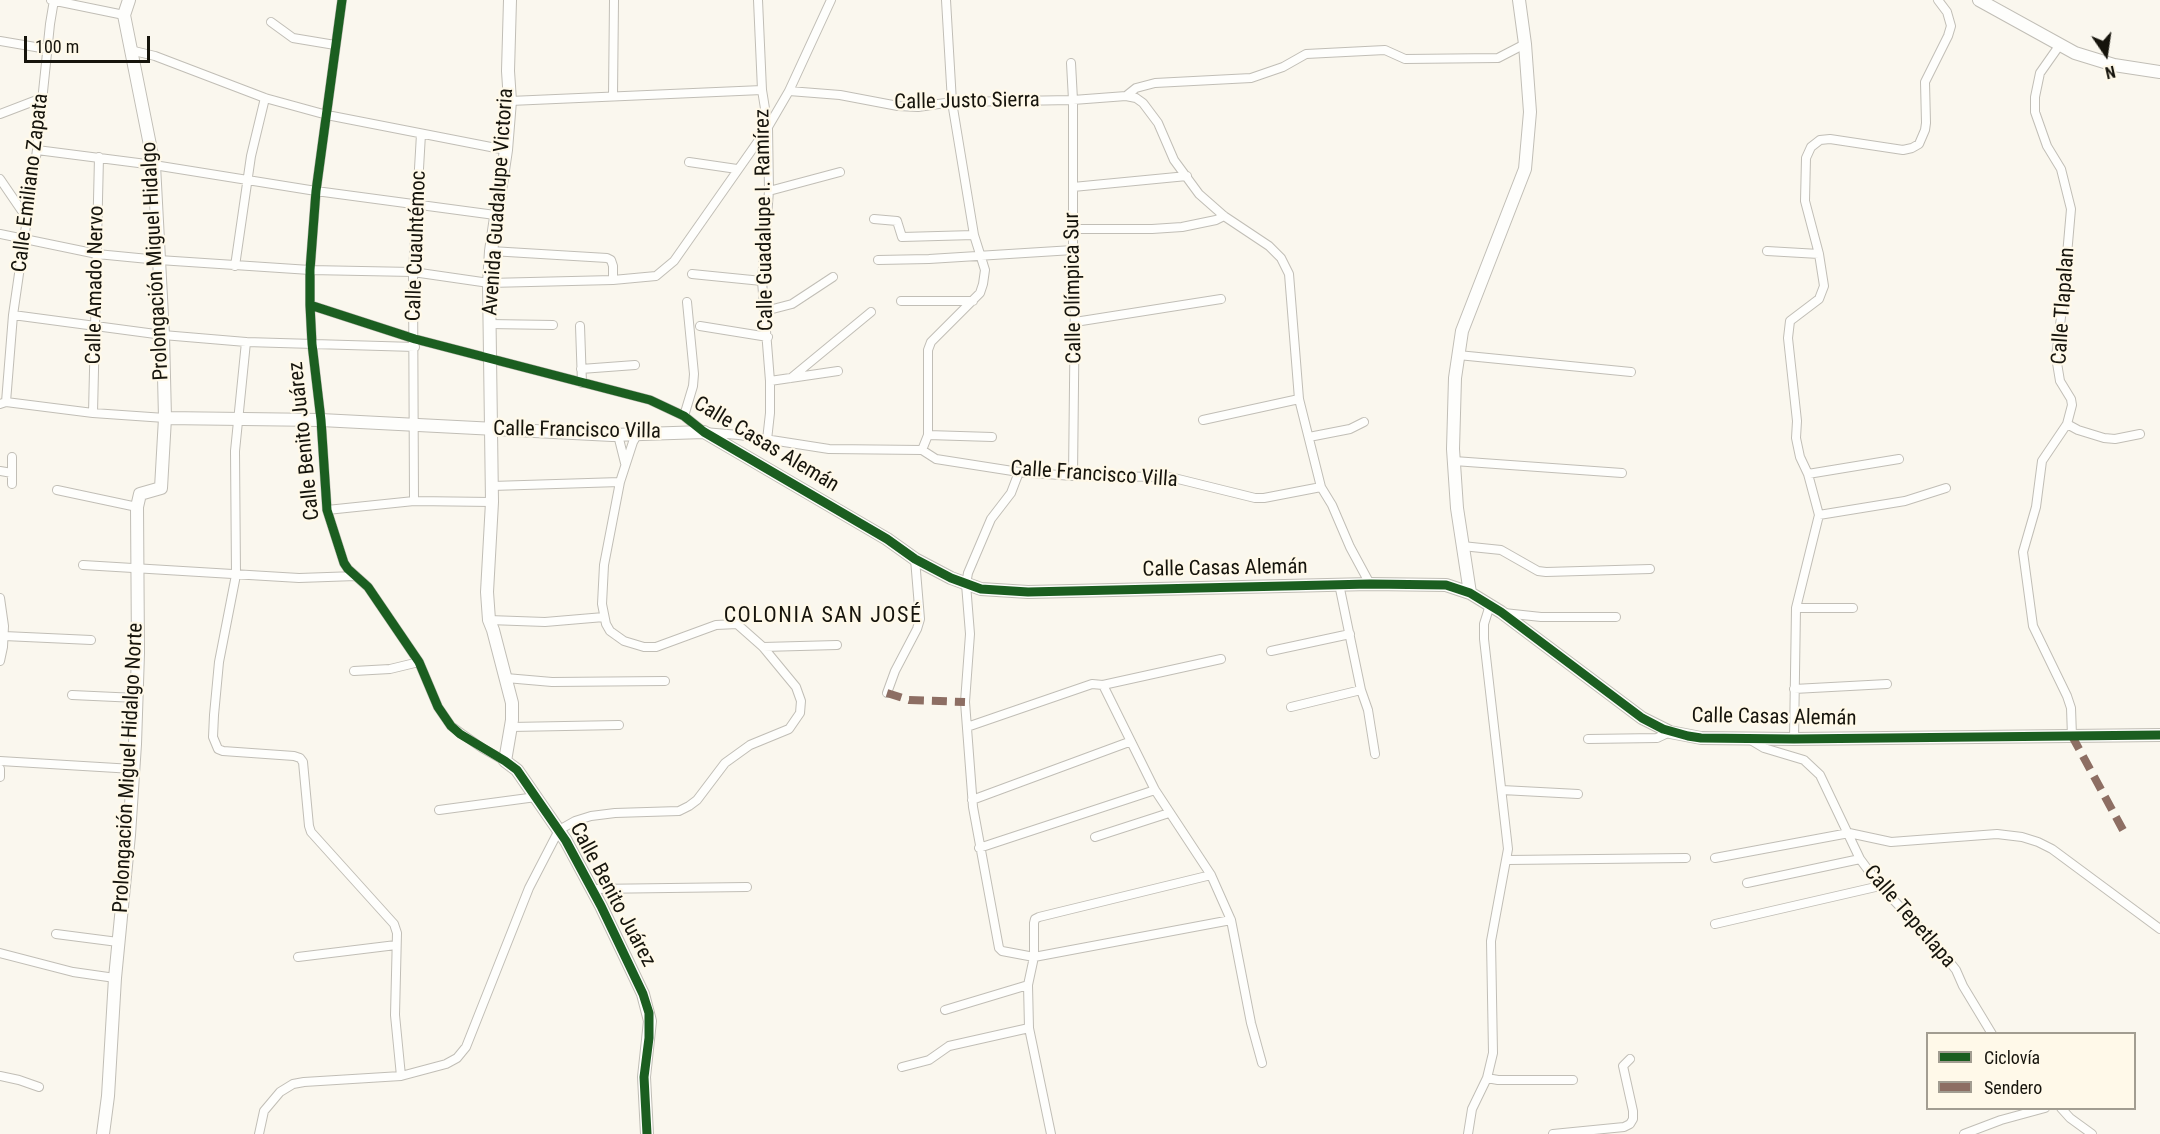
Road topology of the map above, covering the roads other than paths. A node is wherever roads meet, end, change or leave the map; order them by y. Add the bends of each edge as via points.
1 (53, 0) edge
2 (129, 0) edge
3 (342, 0) edge
4 (510, 0) edge
5 (614, 0) edge
6 (758, 0) edge
7 (831, 0) edge
8 (946, 0) edge
9 (1519, 0) edge
10 (1938, 0) edge
11 (1979, 0) edge
12 (124, 15) junction
13 (271, 22) dead end
14 (0, 41) edge
15 (1525, 44) junction
16 (335, 45) junction
17 (2059, 46) junction
18 (47, 49) junction
19 (130, 50) junction
20 (1071, 63) dead end
21 (2160, 72) edge
22 (762, 90) junction
23 (789, 91) junction
24 (613, 96) junction
25 (1126, 96) junction
26 (42, 98) junction
27 (265, 98) junction
28 (1073, 100) junction
29 (510, 101) junction
30 (952, 102) junction
31 (0, 114) edge
32 (327, 115) junction
33 (768, 127) junction
34 (421, 134) junction
35 (37, 150) junction
36 (506, 150) junction
37 (99, 157) junction
38 (689, 162) dead end
39 (154, 165) junction
40 (737, 169) junction
41 (840, 172) dead end
42 (1187, 176) junction
43 (0, 179) edge
44 (249, 179) junction
45 (1073, 187) junction
46 (316, 191) junction
47 (769, 191) junction
48 (417, 204) junction
49 (495, 215) junction
50 (26, 216) junction
51 (1224, 216) junction
52 (874, 219) dead end
53 (1073, 229) junction
54 (0, 234) edge
55 (974, 235) junction
56 (24, 239) junction
57 (1073, 250) junction
58 (491, 251) junction
59 (1767, 251) dead end
60 (97, 254) junction
61 (1819, 254) junction
62 (982, 256) junction
63 (159, 260) junction
64 (878, 260) dead end
65 (235, 266) junction
66 (310, 270) junction
67 (413, 272) junction
68 (692, 274) dead end
69 (833, 277) dead end
70 (613, 280) junction
71 (762, 281) junction
72 (489, 283) junction
73 (1221, 299) dead end
74 (901, 301) dead end
75 (973, 301) junction
76 (687, 302) dead end
77 (310, 305) junction
78 (765, 311) junction
79 (871, 312) dead end
80 (14, 315) junction
81 (1075, 322) junction
82 (489, 324) junction
83 (96, 325) junction
84 (553, 326) dead end
85 (580, 326) dead end
86 (700, 326) dead end
87 (163, 335) junction
88 (768, 337) junction
89 (246, 342) junction
90 (415, 343) junction
91 (312, 344) junction
92 (1458, 355) junction
93 (490, 359) junction
94 (635, 366) dead end
95 (581, 369) junction
96 (838, 371) dead end
97 (1631, 372) dead end
98 (792, 378) junction
99 (770, 381) junction
100 (582, 383) junction
101 (1299, 399) junction
102 (3, 403) edge
103 (93, 412) junction
104 (684, 416) junction
105 (165, 418) junction
106 (237, 419) junction
107 (321, 420) junction
108 (1203, 420) dead end
109 (1364, 422) dead end
110 (2067, 424) junction
111 (413, 425) junction
112 (490, 429) junction
113 (704, 432) junction
114 (2140, 434) dead end
115 (612, 435) junction
116 (637, 435) junction
117 (928, 435) junction
118 (993, 437) dead end
119 (1309, 437) junction
120 (767, 440) junction
121 (922, 450) junction
122 (12, 457) dead end
123 (1899, 459) dead end
124 (1454, 461) junction
125 (626, 464) junction
126 (0, 471) edge
127 (1019, 472) junction
128 (1622, 472) dead end
129 (12, 474) junction
130 (1808, 474) junction
131 (1073, 476) junction
132 (620, 482) junction
133 (12, 484) dead end
134 (492, 486) junction
135 (1321, 487) junction
136 (1946, 488) dead end
137 (57, 490) dead end
138 (414, 501) junction
139 (492, 502) junction
140 (137, 507) junction
141 (327, 510) junction
142 (1819, 516) junction
143 (1462, 546) junction
144 (915, 559) junction
145 (83, 565) dead end
146 (139, 569) junction
147 (1650, 570) dead end
148 (236, 575) junction
149 (356, 576) junction
150 (966, 584) junction
151 (1339, 584) junction
152 (1370, 584) junction
153 (1470, 593) junction
154 (0, 598) edge
155 (1796, 608) junction
156 (1853, 608) dead end
157 (1495, 609) junction
158 (604, 617) junction
159 (1616, 617) dead end
160 (489, 620) junction
161 (1350, 634) junction
162 (4, 636) junction
163 (91, 640) dead end
164 (837, 645) dead end
165 (763, 647) junction
166 (1271, 651) dead end
167 (1221, 660) dead end
168 (0, 661) edge
169 (419, 663) junction
170 (354, 671) dead end
171 (506, 678) junction
172 (665, 681) dead end
173 (1887, 684) dead end
174 (1103, 685) junction
175 (1794, 689) junction
176 (1362, 690) junction
177 (887, 693) dead end
178 (72, 694) dead end
179 (137, 698) junction
180 (1291, 707) dead end
181 (619, 725) dead end
182 (511, 727) junction
183 (967, 727) junction
184 (1670, 732) junction
185 (2160, 735) edge
186 (2072, 736) junction
187 (1588, 739) dead end
188 (1749, 739) junction
189 (1794, 739) junction
190 (1129, 742) junction
191 (1375, 754) dead end
192 (0, 761) edge
193 (505, 761) junction
194 (0, 769) edge
195 (133, 769) junction
196 (0, 777) edge
197 (1155, 790) junction
198 (1502, 790) junction
199 (1578, 794) dead end
200 (536, 796) junction
201 (972, 800) junction
202 (439, 810) dead end
203 (1169, 813) junction
204 (559, 830) junction
205 (1849, 833) junction
206 (1095, 837) dead end
207 (979, 848) junction
208 (1686, 858) dead end
209 (1715, 858) dead end
210 (1508, 860) junction
211 (1860, 860) junction
212 (1211, 875) junction
213 (1747, 883) dead end
214 (1880, 886) junction
215 (747, 887) dead end
216 (592, 889) junction
217 (1232, 920) junction
218 (1714, 924) dead end
219 (2160, 929) edge
220 (56, 934) dead end
221 (118, 942) junction
222 (396, 945) junction
223 (0, 953) edge
224 (298, 957) dead end
225 (1034, 957) junction
226 (115, 978) junction
227 (1028, 985) junction
228 (945, 1010) dead end
229 (1029, 1028) junction
230 (1991, 1032) edge
231 (1630, 1059) dead end
232 (1262, 1063) dead end
233 (902, 1067) dead end
234 (0, 1076) edge
235 (401, 1076) junction
236 (1487, 1078) junction
237 (1573, 1080) dead end
238 (39, 1087) dead end
239 (2038, 1110) edge
240 (2063, 1110) edge
241 (103, 1134) edge
242 (259, 1134) edge
243 (647, 1134) edge
244 (1052, 1134) edge
245 (1468, 1134) edge
246 (1553, 1134) edge
247 (1964, 1134) edge
248 (2091, 1134) edge

1 - 12 street
1 - 18 street, Calle Emiliano Zapata
2 - 12 street, Prolongación Miguel Hidalgo
3 - 16 street, Calle Benito Juárez
4 - 29 street, Avenida Guadalupe Victoria
5 - 24 street
6 - 22 street, Calle Guadalupe I. Ramírez
7 - 23 street
8 - 30 street
9 - 15 street
10 - 61 street via 1951,26 1924,82 1926,123 1919,144 1903,150 1830,139 1811,147 1806,158 1805,201
11 - 17 street
12 - 19 street, Prolongación Miguel Hidalgo
13 - 16 street via 292,38
14 - 18 street
15 - 25 street via 1498,58 1406,59 1385,50 1306,54 1251,78 1146,84
15 - 92 street via 1530,112 1525,169 1462,331
16 - 32 street, Calle Benito Juárez
17 - 21 street via 2114,65
17 - 110 street, Calle Tlapalan via 2040,73 2035,112 2047,146 2061,169 2071,209 2056,357 2060,381 2071,399
18 - 26 street, Calle Emiliano Zapata
19 - 27 street
19 - 39 street, Prolongación Miguel Hidalgo
20 - 28 street, Calle Olímpica Sur
22 - 24 street
22 - 33 street, Calle Guadalupe I. Ramírez
23 - 30 street, Calle Justo Sierra via 898,106
23 - 33 street
24 - 29 street
25 - 28 street, Calle Justo Sierra
25 - 42 street via 1136,98 1158,123 1174,160
26 - 31 street
26 - 35 street, Calle Emiliano Zapata
27 - 32 street
27 - 44 street
28 - 30 street, Calle Justo Sierra
28 - 45 street, Calle Olímpica Sur
29 - 36 street, Avenida Guadalupe Victoria
30 - 55 street
32 - 34 street
32 - 46 street, Calle Benito Juárez
33 - 40 street
33 - 47 street, Calle Guadalupe I. Ramírez
34 - 36 street
34 - 48 street, Calle Cuauhtémoc
35 - 37 street
35 - 50 street, Calle Emiliano Zapata
36 - 49 street, Avenida Guadalupe Victoria
37 - 39 street
37 - 60 street, Calle Amado Nervo
38 - 40 street
39 - 44 street
39 - 63 street, Prolongación Miguel Hidalgo
40 - 70 street via 674,261 656,276
41 - 47 street
42 - 45 street
42 - 51 street via 1199,194
43 - 50 street
44 - 46 street
44 - 65 street
45 - 53 street, Calle Olímpica Sur
46 - 48 street
46 - 66 street, Calle Benito Juárez
47 - 71 street, Calle Guadalupe I. Ramírez
48 - 49 street
48 - 67 street, Calle Cuauhtémoc
49 - 58 street, Avenida Guadalupe Victoria
50 - 56 street, Calle Emiliano Zapata
51 - 53 street via 1152,229
51 - 101 street via 1269,246 1289,274
52 - 55 street via 897,221 902,237
53 - 57 street, Calle Olímpica Sur
54 - 56 street
55 - 62 street
56 - 60 street
56 - 80 street, Calle Emiliano Zapata
57 - 62 street
57 - 81 street, Calle Olímpica Sur
58 - 70 street via 607,258 613,266
58 - 72 street, Avenida Guadalupe Victoria
59 - 61 street
60 - 63 street
60 - 83 street, Calle Amado Nervo
61 - 130 street via 1824,286 1819,299 1790,321 1788,338 1797,438
62 - 64 street
62 - 75 street via 984,284
63 - 65 street
63 - 87 street, Prolongación Miguel Hidalgo
65 - 66 street
66 - 67 street
66 - 77 street, Calle Benito Juárez
67 - 72 street
67 - 90 street, Calle Cuauhtémoc
68 - 71 street
69 - 78 street via 792,304
70 - 72 street
71 - 78 street, Calle Guadalupe I. Ramírez
72 - 82 street, Avenida Guadalupe Victoria
73 - 81 street
74 - 75 street
75 - 117 street via 931,342 928,350
76 - 104 street via 694,374
77 - 90 street, Calle Casas Alemán
77 - 91 street, Calle Benito Juárez
78 - 88 street, Calle Guadalupe I. Ramírez
79 - 98 street
80 - 83 street
80 - 102 street, Calle Emiliano Zapata
81 - 131 street, Calle Olímpica Sur
82 - 84 street
82 - 93 street, Avenida Guadalupe Victoria
83 - 87 street
83 - 103 street, Calle Amado Nervo
85 - 95 street
86 - 88 street
87 - 89 street
87 - 105 street, Prolongación Miguel Hidalgo
88 - 99 street, Calle Guadalupe I. Ramírez
89 - 91 street
89 - 106 street
90 - 91 street
90 - 93 street, Calle Casas Alemán
90 - 111 street, Calle Cuauhtémoc
91 - 107 street, Calle Benito Juárez
92 - 97 street
92 - 124 street
93 - 100 street, Calle Casas Alemán
93 - 112 street, Avenida Guadalupe Victoria
94 - 95 street
95 - 100 street
96 - 98 street
98 - 99 street
99 - 120 street, Calle Guadalupe I. Ramírez
100 - 104 street, Calle Casas Alemán via 650,400
101 - 108 street
101 - 119 street
102 - 103 street, Calle Francisco Villa
103 - 105 street, Calle Francisco Villa
104 - 113 street, Calle Casas Alemán
105 - 106 street, Calle Francisco Villa
105 - 140 street via 161,488 140,494
106 - 107 street, Calle Francisco Villa
106 - 148 street
107 - 111 street, Calle Francisco Villa
107 - 141 street, Calle Benito Juárez
109 - 119 street via 1350,429
110 - 114 street via 2104,438
110 - 186 street via 2042,461 2036,507 2023,552 2033,626 2067,696
111 - 112 street, Calle Francisco Villa
111 - 138 street, Calle Cuauhtémoc
112 - 115 street, Calle Francisco Villa
112 - 134 street, Avenida Guadalupe Victoria
113 - 116 street, Calle Francisco Villa
113 - 120 street, Calle Francisco Villa
113 - 144 street, Calle Casas Alemán
115 - 116 street, Calle Francisco Villa
115 - 125 street via 619,439
116 - 125 street
117 - 118 street
117 - 121 street
119 - 135 street
120 - 121 street, Calle Francisco Villa via 829,448
121 - 127 street, Calle Francisco Villa via 936,459
122 - 129 street
123 - 130 street
124 - 128 street
124 - 143 street
125 - 132 street
126 - 129 street
127 - 131 street, Calle Francisco Villa
127 - 150 street via 1011,493 991,519
129 - 133 street
130 - 142 street
131 - 135 street, Calle Francisco Villa via 1170,477 1255,498
132 - 134 street
132 - 158 street via 604,565
134 - 139 street, Avenida Guadalupe Victoria
135 - 152 street
136 - 142 street via 1905,501
137 - 140 street
138 - 139 street
138 - 141 street
139 - 160 street, Avenida Guadalupe Victoria via 486,592
140 - 146 street, Prolongación Miguel Hidalgo Norte
141 - 149 street, Calle Benito Juárez via 344,563
142 - 155 street
143 - 147 street via 1501,550 1538,571
143 - 153 street
144 - 150 street, Calle Casas Alemán
144 - 177 street via 920,619
145 - 146 street
146 - 148 street
146 - 179 street, Prolongación Miguel Hidalgo Norte
148 - 149 street
148 - 222 street via 217,681 215,744 223,751 300,758 311,832 394,924
149 - 169 street, Calle Benito Juárez via 368,586
150 - 151 street, Calle Casas Alemán via 981,589 1028,592
150 - 183 street via 970,634
151 - 152 street, Calle Casas Alemán
151 - 161 street
152 - 153 street, Calle Casas Alemán via 1446,585
153 - 157 street, Calle Casas Alemán
154 - 162 street
155 - 156 street
155 - 175 street
157 - 159 street via 1541,617
157 - 184 street, Calle Casas Alemán via 1642,718
157 - 198 street via 1484,624 1484,639
158 - 160 street via 545,622
158 - 165 street via 610,631 624,641 644,647 665,645 728,623 737,624
160 - 171 street, Avenida Guadalupe Victoria
161 - 166 street
161 - 176 street
162 - 163 street
162 - 168 street
164 - 165 street
165 - 204 street via 796,687 801,701 800,712 789,729 737,754 697,800 679,811 591,816
167 - 174 street
169 - 170 street
169 - 193 street, Calle Benito Juárez via 451,726
171 - 172 street via 552,682
171 - 182 street, Avenida Guadalupe Victoria via 512,703
173 - 175 street
174 - 183 street via 1092,684
174 - 190 street
175 - 189 street
176 - 180 street
176 - 191 street
178 - 179 street
179 - 195 street, Prolongación Miguel Hidalgo Norte
181 - 182 street
182 - 193 street, Avenida Guadalupe Victoria
183 - 201 street
184 - 187 street via 1656,738
184 - 188 street, Calle Casas Alemán via 1701,738
185 - 186 street, Calle Casas Alemán
186 - 189 street, Calle Casas Alemán
188 - 189 street, Calle Casas Alemán
188 - 205 street, Calle Tepetlapa via 1814,767
190 - 197 street
190 - 201 street
192 - 195 street
193 - 200 street, Calle Benito Juárez via 517,770
194 - 196 street
195 - 221 street, Prolongación Miguel Hidalgo Norte
197 - 203 street
197 - 207 street
198 - 199 street
198 - 210 street
200 - 202 street
200 - 204 street, Calle Benito Juárez
201 - 207 street
203 - 206 street
203 - 212 street
204 - 216 street, Calle Benito Juárez
204 - 235 street via 529,888 466,1047 446,1064
205 - 209 street
205 - 211 street, Calle Tepetlapa
205 - 219 street via 1891,842 1997,834 2038,842
207 - 225 street via 999,948
208 - 210 street
210 - 236 street via 1491,941 1495,1037
211 - 213 street
211 - 214 street, Calle Tepetlapa
212 - 217 street
212 - 225 street via 1039,917 1034,923
214 - 218 street
214 - 230 street, Calle Tepetlapa via 1956,970
215 - 216 street
216 - 243 street, Calle Benito Juárez via 644,994 649,1013 644,1077
217 - 225 street
217 - 232 street
220 - 221 street
221 - 226 street, Prolongación Miguel Hidalgo Norte
222 - 224 street
222 - 235 street via 395,1015
223 - 226 street via 73,972
225 - 227 street
226 - 241 street, Prolongación Miguel Hidalgo Norte
227 - 228 street
227 - 229 street
229 - 233 street via 949,1046 929,1060
229 - 244 street
231 - 246 street via 1623,1066 1633,1111 1630,1124
234 - 238 street
235 - 242 street via 293,1084 280,1092 264,1112
236 - 237 street
236 - 245 street via 1472,1109
239 - 247 street
240 - 248 street

